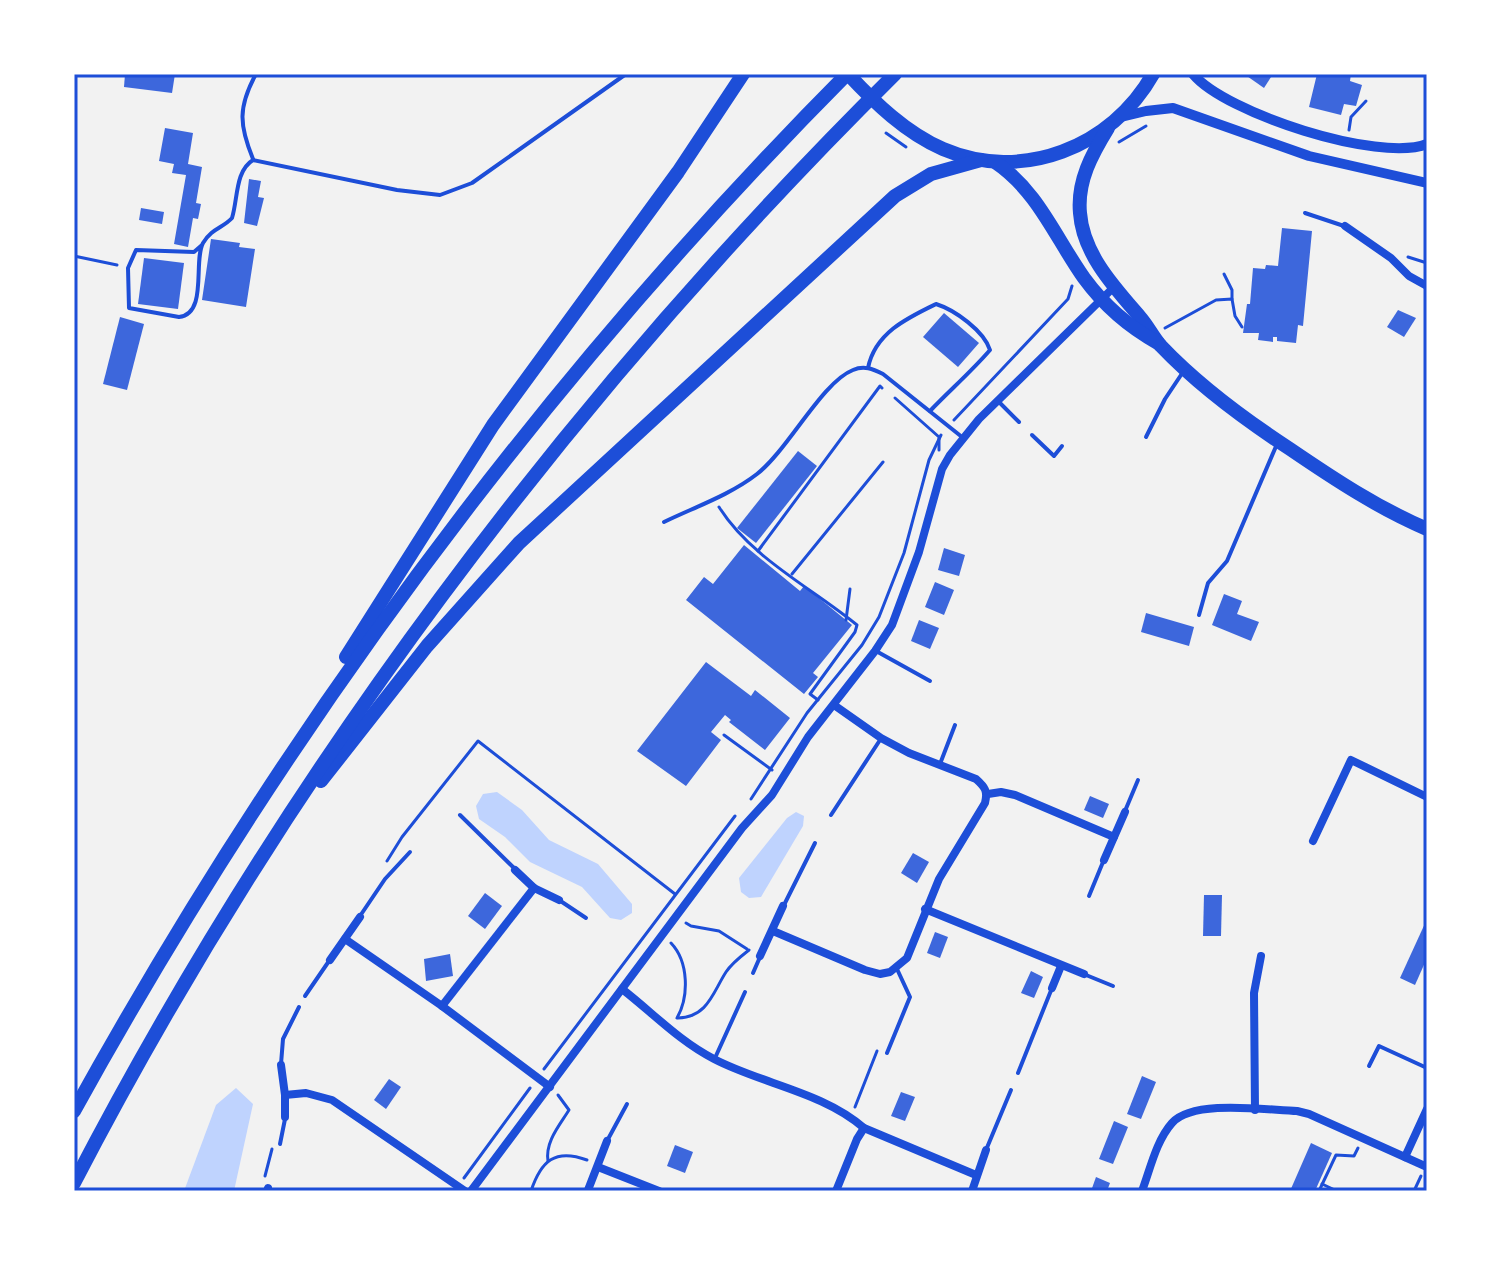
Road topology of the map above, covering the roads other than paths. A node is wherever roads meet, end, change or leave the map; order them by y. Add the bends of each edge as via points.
1 (256, 74) edge
2 (626, 74) edge
3 (743, 74) edge
4 (847, 74) edge
5 (895, 74) edge
6 (1153, 74) edge
7 (1193, 74) edge
8 (1121, 117) junction
9 (1108, 128) junction
10 (1427, 144) edge
11 (253, 160) junction
12 (988, 161) junction
13 (1427, 183) edge
14 (1305, 213) dead end
15 (1345, 226) joint
16 (202, 245) junction
17 (1427, 286) edge
18 (1114, 287) junction
19 (1101, 298) junction
20 (1158, 343) junction
21 (868, 368) junction
22 (1184, 370) junction
23 (997, 401) junction
24 (930, 411) junction
25 (1019, 422) dead end
26 (1032, 435) dead end
27 (962, 437) junction
28 (1146, 437) dead end
29 (1278, 441) junction
30 (1062, 446) dead end
31 (664, 522) dead end
32 (1427, 529) edge
33 (1199, 615) dead end
34 (875, 651) junction
35 (930, 681) dead end
36 (834, 705) junction
37 (955, 725) dead end
38 (881, 738) junction
39 (296, 744) junction
40 (940, 764) junction
41 (1138, 780) dead end
42 (988, 794) junction
43 (1427, 797) edge
44 (1125, 812) joint
45 (460, 815) dead end
46 (831, 815) dead end
47 (286, 822) junction
48 (1114, 837) junction
49 (1313, 841) dead end
50 (815, 843) dead end
51 (410, 852) dead end
52 (1104, 860) joint
53 (515, 870) joint
54 (534, 888) junction
55 (1089, 896) dead end
56 (559, 900) joint
57 (783, 906) joint
58 (925, 909) junction
59 (360, 917) joint
60 (586, 918) dead end
61 (773, 931) junction
62 (345, 939) junction
63 (760, 956) joint
64 (1261, 956) dead end
65 (330, 960) joint
66 (1061, 966) junction
67 (897, 969) junction
68 (753, 973) dead end
69 (1084, 974) joint
70 (1113, 986) dead end
71 (1052, 988) joint
72 (622, 989) junction
73 (745, 992) dead end
74 (305, 996) dead end
75 (442, 1006) junction
76 (299, 1007) dead end
77 (887, 1053) dead end
78 (714, 1059) junction
79 (281, 1065) joint
80 (1369, 1066) dead end
81 (1427, 1068) edge
82 (1018, 1073) dead end
83 (550, 1087) junction
84 (1011, 1090) dead end
85 (285, 1095) junction
86 (627, 1104) dead end
87 (1427, 1109) edge
88 (1255, 1110) junction
89 (74, 1111) edge
90 (285, 1117) joint
91 (864, 1128) junction
92 (607, 1141) joint
93 (280, 1144) dead end
94 (986, 1150) joint
95 (1405, 1157) junction
96 (598, 1166) junction
97 (1426, 1167) edge
98 (976, 1175) junction
99 (74, 1183) edge
100 (465, 1189) edge
101 (588, 1191) edge
102 (659, 1191) edge
103 (836, 1191) edge
104 (972, 1191) edge
105 (1142, 1191) edge

1 - 11 lane via 241,118
2 - 11 lane via 472,183 440,195
3 - 39 main road via 493,425
4 - 12 main road via 892,117 944,149
4 - 39 main road via 646,289 517,443
5 - 47 main road via 677,306 528,484 419,627
6 - 8 main road
7 - 10 street via 1216,94 1291,127 1348,142 1405,148
8 - 9 main road
8 - 13 street via 1173,108 1309,156
9 - 12 main road via 1054,155
9 - 18 main road via 1087,166 1079,198 1084,235
11 - 16 lane via 241,174 232,218 213,229
12 - 19 main road via 1019,180 1034,198
12 - 47 main road via 931,174 895,196 553,510 457,610
14 - 15 lane
15 - 17 street
16 - 16 lane via 191,312 185,317 129,308 128,268 136,250 194,252
18 - 19 street
18 - 20 main road
19 - 20 main road
19 - 23 street
20 - 22 main road
21 - 24 lane
21 - 24 lane via 870,356 899,322 936,304 950,308 988,342 990,350
21 - 31 lane via 845,374 833,385 761,471
22 - 28 lane
22 - 29 main road
23 - 25 lane
23 - 27 street
24 - 27 lane
26 - 30 lane via 1054,456
27 - 34 street via 942,469 904,597
29 - 32 main road via 1374,503
29 - 33 lane via 1227,561 1208,583
34 - 35 lane
34 - 36 street
36 - 38 street
36 - 72 street via 772,795
37 - 40 lane
38 - 40 street
38 - 46 lane
39 - 89 main road
40 - 42 street via 976,779
41 - 44 lane
42 - 48 street via 1015,795
42 - 58 street
43 - 49 street via 1351,760
44 - 48 street
45 - 53 lane
47 - 99 main road via 195,967
48 - 52 street
50 - 57 lane
51 - 59 lane
52 - 55 lane
53 - 54 street
54 - 56 street
54 - 75 street
56 - 60 lane
57 - 61 street
58 - 66 street
58 - 67 street via 911,951
59 - 62 street
61 - 63 street
61 - 67 street via 865,970 880,974
62 - 65 street
62 - 75 street
63 - 68 lane
64 - 88 street via 1254,993
65 - 74 lane
66 - 69 street
66 - 71 street
67 - 77 lane via 910,997
69 - 70 lane
71 - 82 lane
72 - 78 street via 681,1040
72 - 83 street
73 - 78 lane
75 - 83 street
76 - 79 lane via 283,1039
78 - 91 street via 851,1116
79 - 85 street
80 - 81 lane via 1379,1046
83 - 100 street
84 - 94 lane
85 - 90 street
85 - 100 street via 306,1093 332,1100
86 - 92 lane
87 - 95 street
88 - 95 street via 1309,1114
88 - 105 street via 1186,1112 1165,1133
90 - 93 lane
91 - 98 street
91 - 103 street
92 - 96 street
94 - 98 street
95 - 97 street
96 - 101 street
96 - 102 street
98 - 104 street

